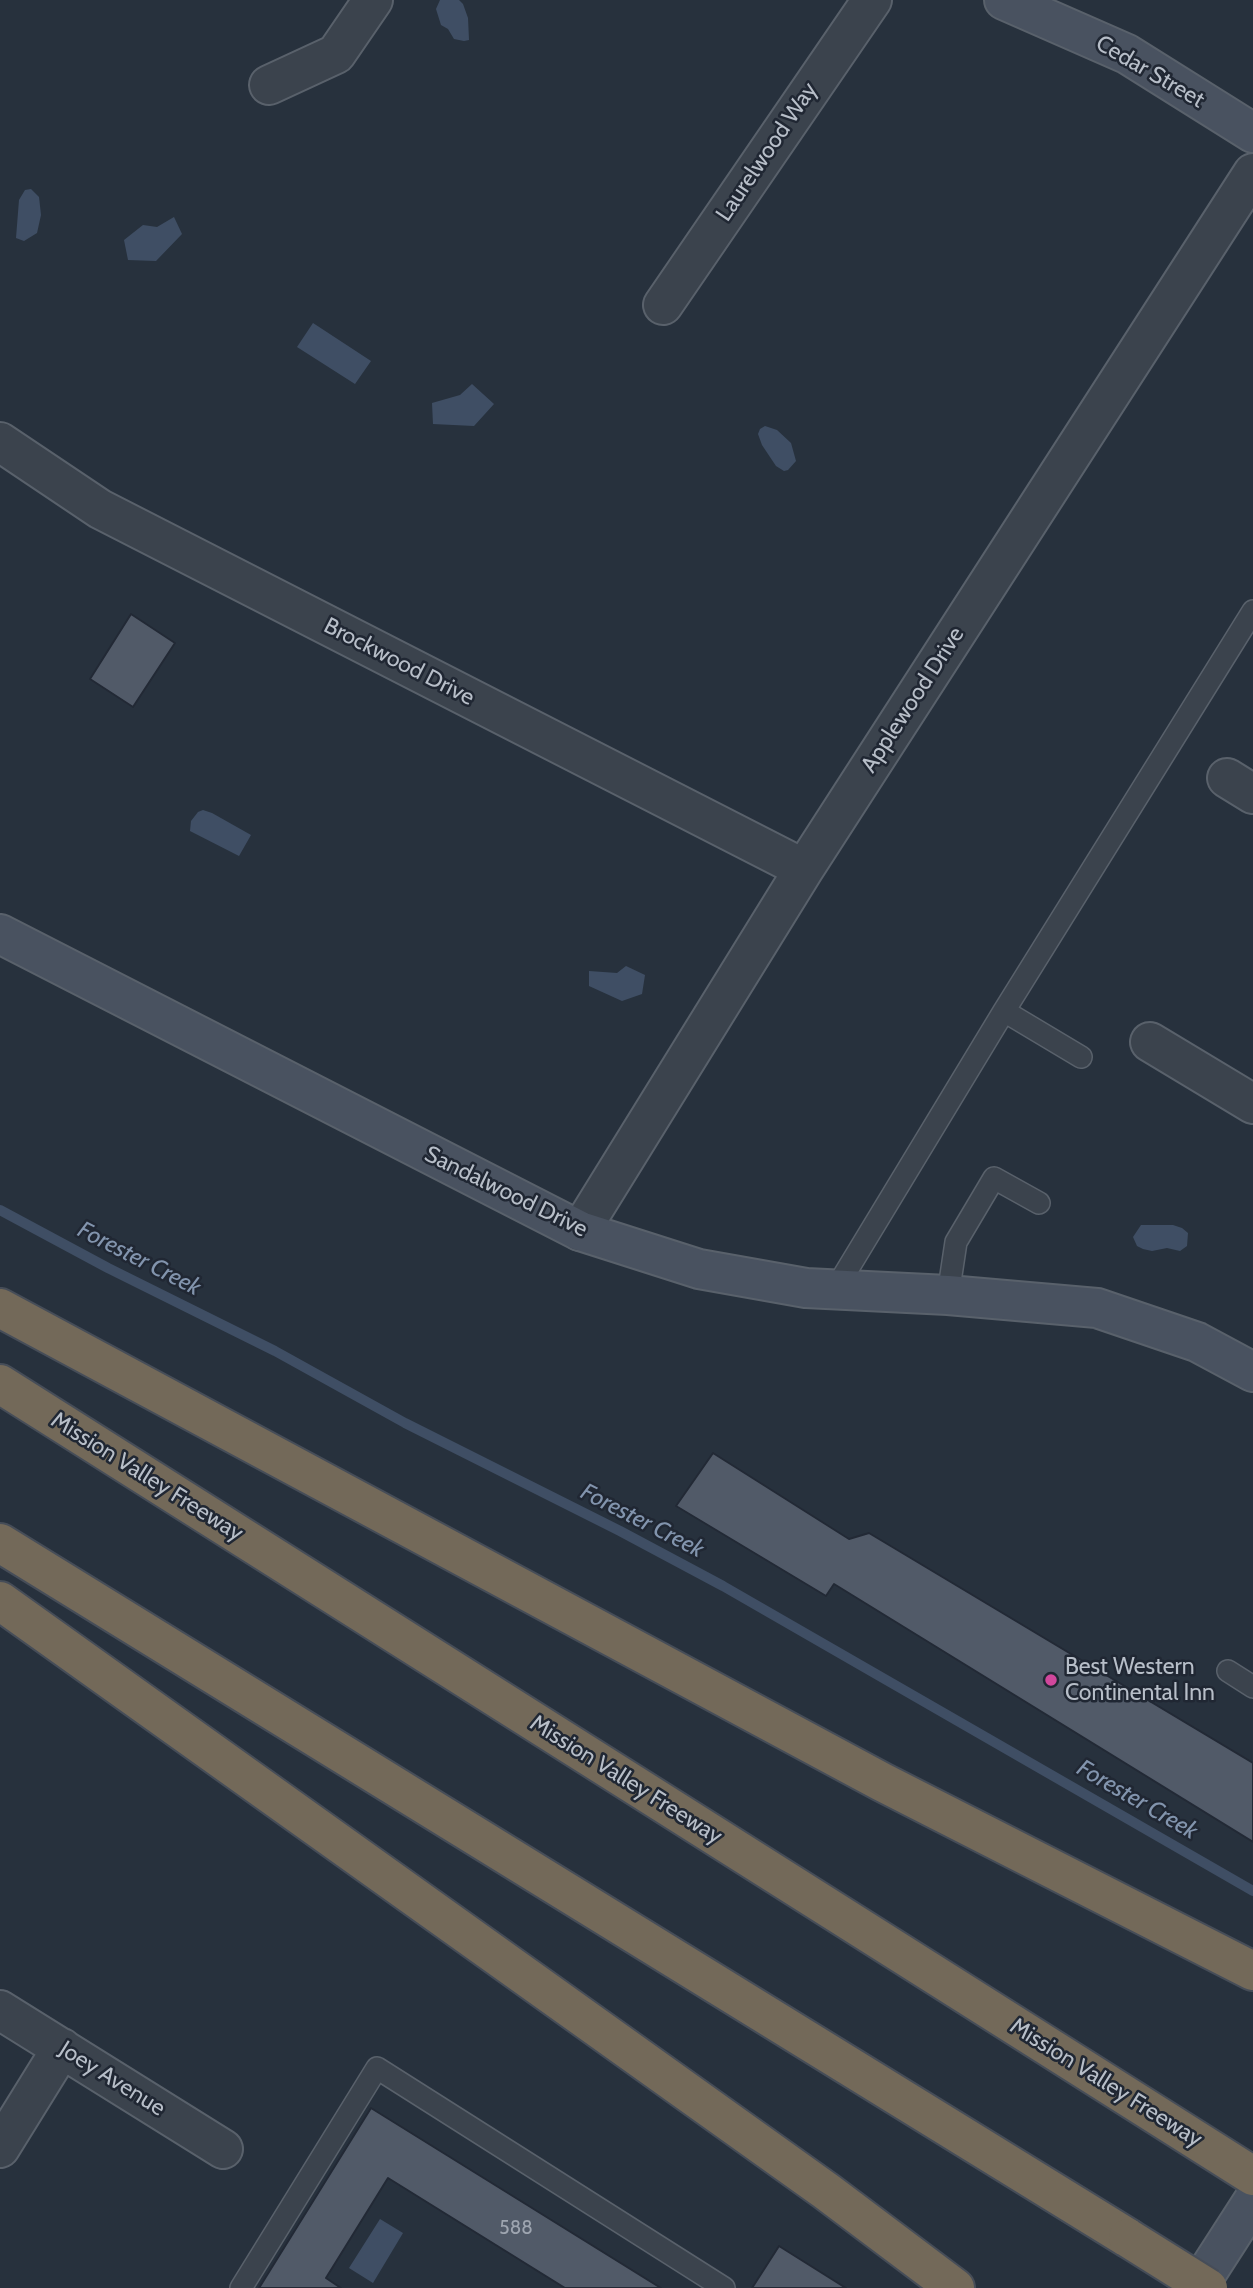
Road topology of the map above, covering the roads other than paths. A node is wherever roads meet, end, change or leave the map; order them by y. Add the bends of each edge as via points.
1 (373, 0) edge
2 (872, 0) edge
3 (1004, 0) edge
4 (269, 85) dead end
5 (1253, 133) edge
6 (1253, 173) edge
7 (663, 305) dead end
8 (0, 442) edge
9 (1253, 611) edge
10 (804, 869) junction
11 (0, 934) edge
12 (1004, 1011) junction
13 (1150, 1042) dead end
14 (1081, 1057) dead end
15 (1253, 1104) edge
16 (1039, 1203) dead end
17 (580, 1231) junction
18 (835, 1290) junction
19 (948, 1295) junction
20 (0, 1308) edge
21 (1253, 1372) edge
22 (0, 1384) edge
23 (0, 1543) edge
24 (0, 1601) edge
25 (1228, 1671) dead end
26 (1253, 1686) edge
27 (1253, 1971) edge
28 (0, 2010) edge
29 (62, 2048) junction
30 (0, 2148) edge
31 (223, 2149) dead end
32 (1253, 2176) edge
33 (1253, 2201) edge
34 (241, 2288) edge
35 (724, 2288) edge
36 (955, 2288) edge
37 (1197, 2288) edge
38 (1208, 2288) edge

1 - 4 street via 336,54
2 - 7 street, Laurelwood Way
3 - 5 street, Cedar Street via 1127,54
6 - 10 street, Applewood Drive
8 - 10 street, Brockwood Drive via 100,509
9 - 12 lane
10 - 17 street, Applewood Drive
11 - 17 street, Sandalwood Drive
12 - 14 lane
12 - 18 lane
13 - 15 street
16 - 19 lane via 994,1178 956,1242
17 - 18 street, Sandalwood Drive via 699,1269
18 - 19 street, Sandalwood Drive
19 - 21 street, Sandalwood Drive via 1097,1308 1197,1342
20 - 27 highway via 882,1782
22 - 32 highway, Mission Valley Freeway
23 - 38 highway, bridge
24 - 36 highway
25 - 26 lane
28 - 29 street, Joey Avenue
29 - 30 street
29 - 31 street, Joey Avenue
33 - 37 street
34 - 35 lane via 377,2068

